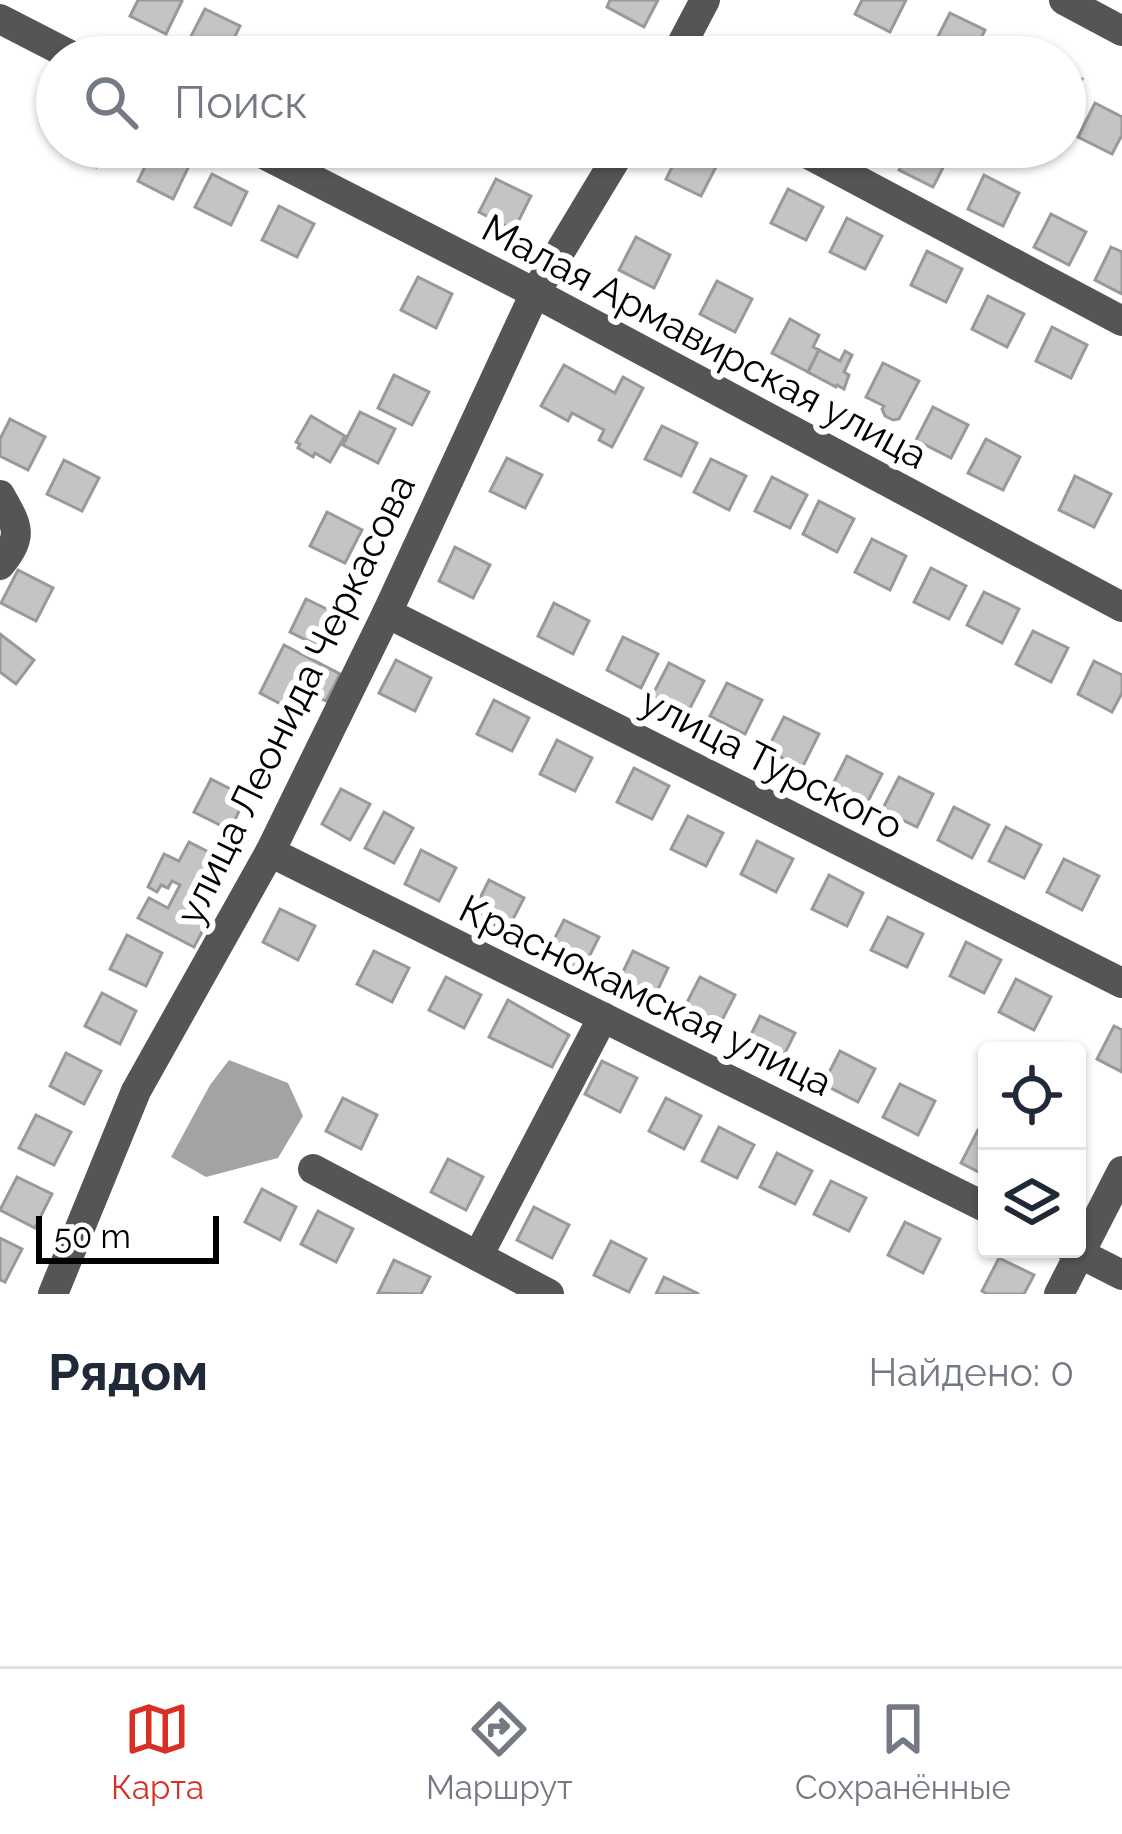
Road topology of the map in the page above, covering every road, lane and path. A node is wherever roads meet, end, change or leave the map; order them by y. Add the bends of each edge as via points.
1 (705, 0) edge
2 (1064, 0) edge
3 (0, 19) edge
4 (1122, 31) edge
5 (687, 36) edge
6 (36, 37) edge
7 (291, 168) edge
8 (610, 168) edge
9 (835, 168) edge
10 (535, 293) junction
11 (1122, 320) edge
12 (0, 495) edge
13 (0, 566) edge
14 (1122, 607) edge
15 (386, 613) junction
16 (270, 852) junction
17 (1122, 983) edge
18 (603, 1017) junction
19 (314, 1169) dead end
20 (1122, 1171) edge
21 (978, 1204) edge
22 (1086, 1232) edge
23 (478, 1256) junction
24 (1086, 1257) edge
25 (1072, 1258) edge
26 (1122, 1275) edge
27 (53, 1294) edge
28 (549, 1294) edge
29 (1059, 1294) edge

1 - 5 street
2 - 4 street
3 - 6 street
7 - 10 street, Малая Армавирская улица
8 - 10 street, улица Леонида Черкасова
9 - 11 street
10 - 14 street, Малая Армавирская улица
10 - 15 street, улица Леонида Черкасова
12 - 13 street via 16,523 15,547
15 - 16 street, улица Леонида Черкасова
15 - 17 street, улица Турского
16 - 18 street, Краснокамская улица
16 - 27 street, улица Леонида Черкасова via 136,1091
18 - 21 street, Краснокамская улица
18 - 23 street
19 - 23 street
20 - 22 street
23 - 28 street
24 - 26 street
25 - 29 street

